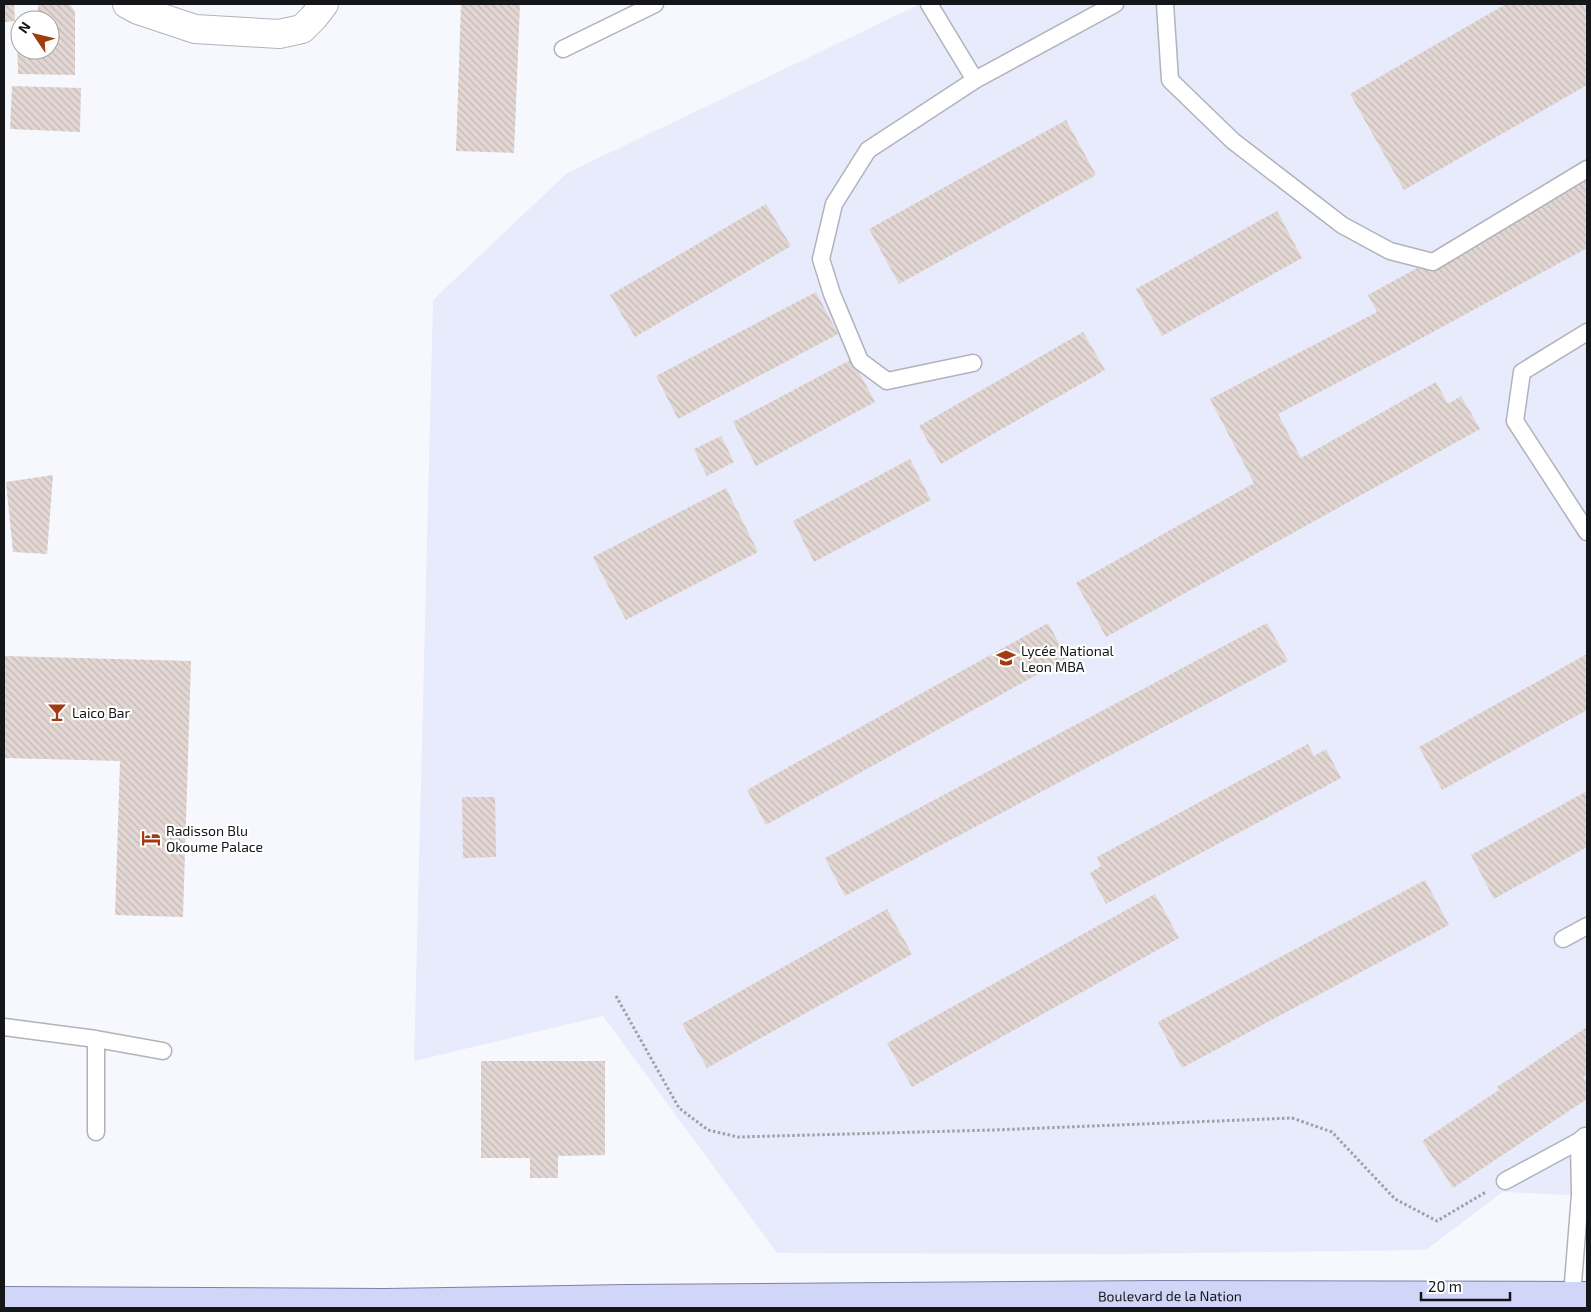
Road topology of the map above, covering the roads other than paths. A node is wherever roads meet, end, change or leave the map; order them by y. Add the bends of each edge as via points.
1 (127, 4) edge
2 (324, 4) edge
3 (655, 4) edge
4 (929, 4) edge
5 (1115, 4) edge
6 (1165, 4) edge
7 (563, 50) dead end
8 (975, 80) junction
9 (1587, 169) edge
10 (1587, 332) edge
11 (973, 363) dead end
12 (1587, 532) edge
13 (1587, 926) edge
14 (1564, 939) dead end
15 (4, 1027) edge
16 (96, 1039) junction
17 (163, 1051) dead end
18 (96, 1132) dead end
19 (1583, 1138) edge
20 (1505, 1181) road end
21 (1579, 1296) edge
22 (4, 1301) edge

1 - 2 street via 195,29 279,34 302,29
3 - 7 lane
4 - 8 lane
5 - 8 lane
6 - 9 lane via 1170,80 1233,141 1342,225 1390,251 1433,262
8 - 11 lane via 868,150 834,204 821,259 860,361 887,381
10 - 12 lane via 1522,372 1515,421
13 - 14 lane
15 - 16 lane
16 - 17 lane
16 - 18 lane
19 - 20 lane
19 - 21 lane
21 - 22 main road, Boulevard de la Nation via 1158,1295 385,1303

